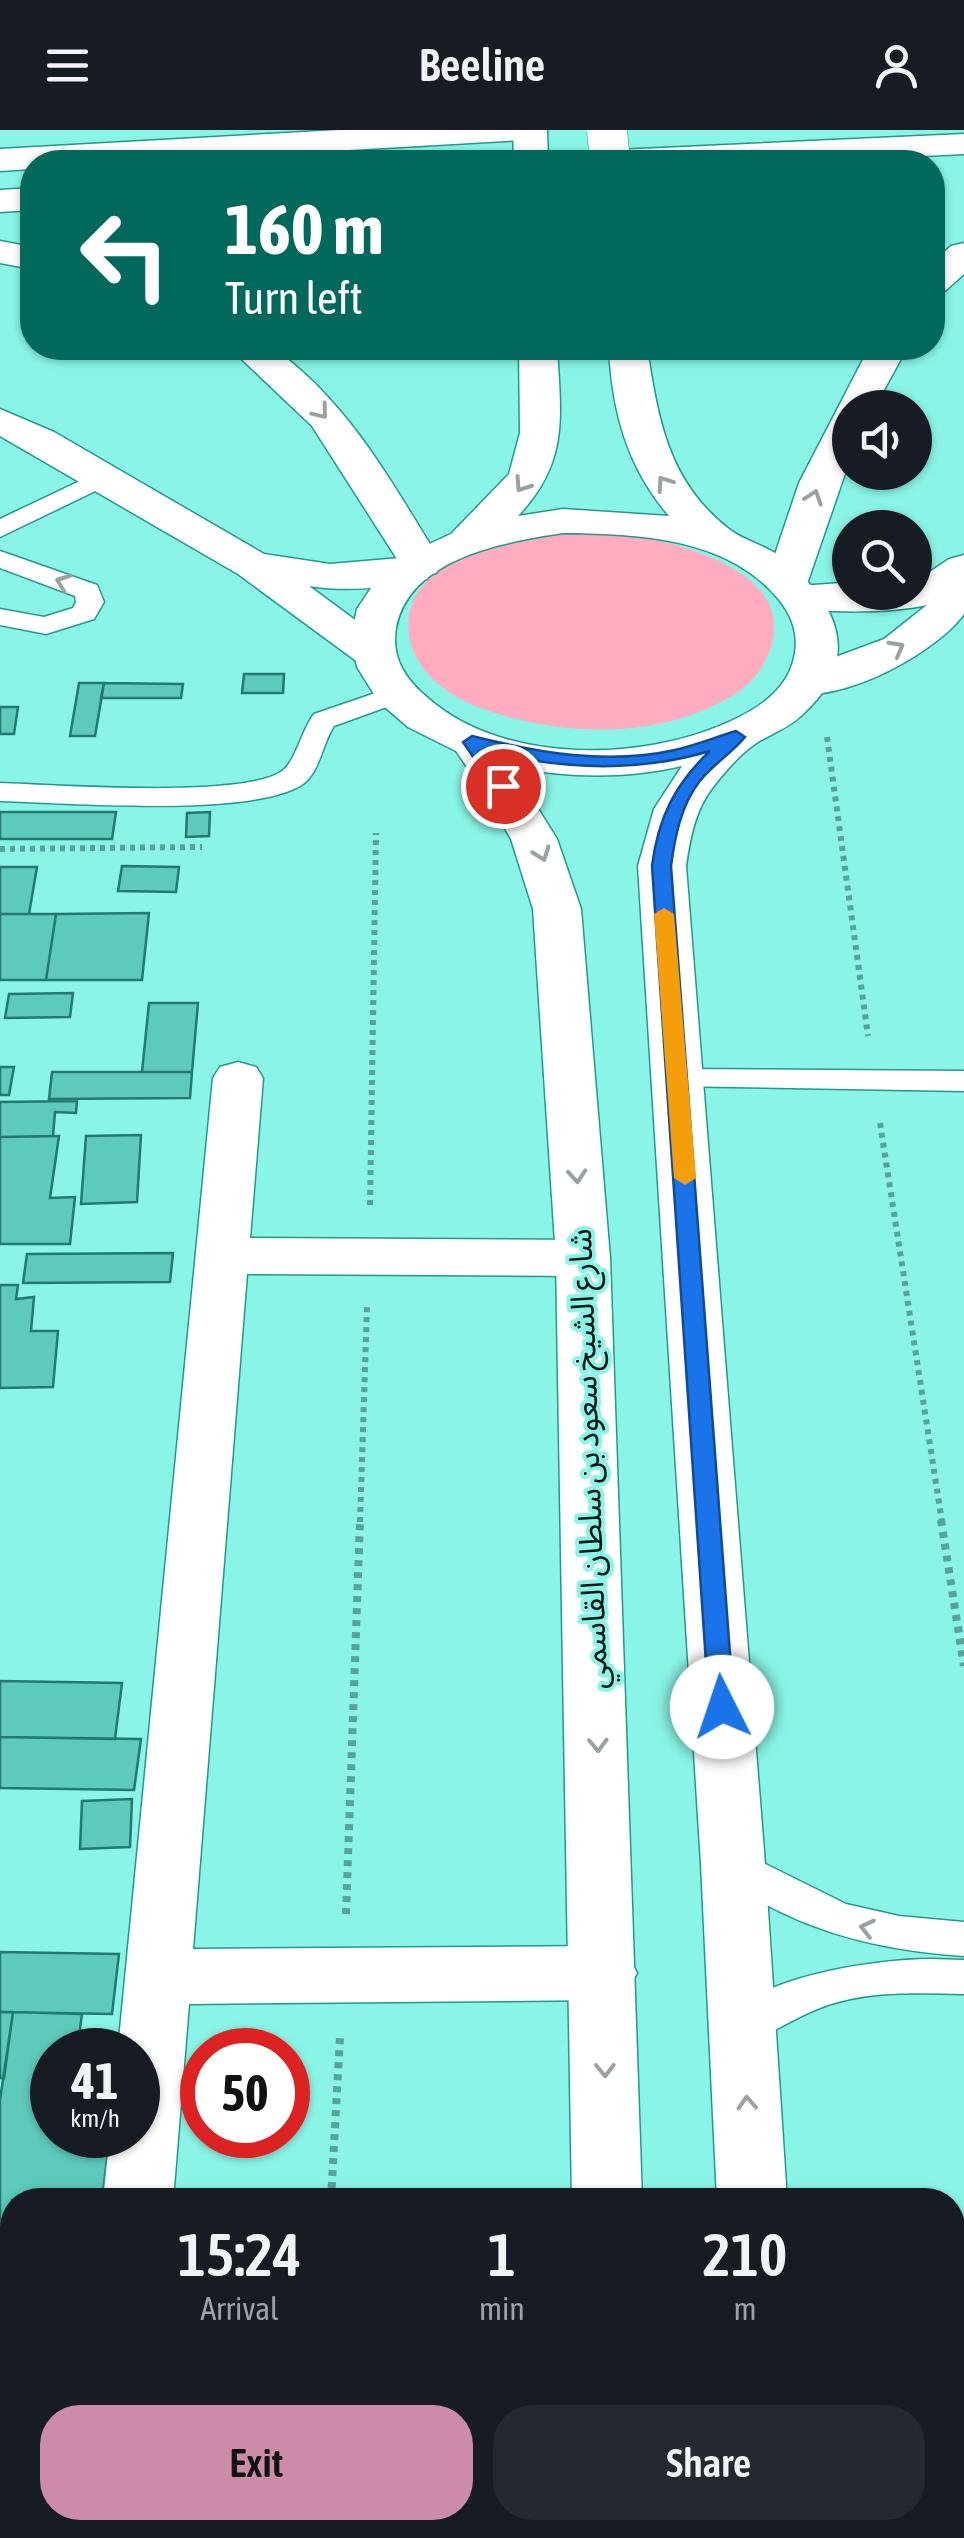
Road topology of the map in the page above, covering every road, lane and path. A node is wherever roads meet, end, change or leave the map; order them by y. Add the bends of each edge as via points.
1 (520, 130) edge
2 (964, 144) edge
3 (173, 150) edge
4 (842, 150) edge
5 (964, 254) edge
6 (945, 271) edge
7 (264, 360) edge
8 (538, 360) edge
9 (629, 360) edge
10 (881, 360) edge
11 (864, 390) edge
12 (0, 421) edge
13 (832, 454) edge
14 (106, 477) junction
15 (0, 529) edge
16 (465, 541) junction
17 (716, 541) junction
18 (0, 559) edge
19 (254, 564) junction
20 (416, 567) junction
21 (964, 572) edge
22 (793, 588) junction
23 (0, 617) edge
24 (374, 654) junction
25 (801, 690) junction
26 (396, 694) junction
27 (736, 737) junction
28 (472, 742) junction
29 (0, 792) edge
30 (376, 833) dead end
31 (202, 848) dead end
32 (0, 849) edge
33 (238, 1078) dead end
34 (678, 1079) junction
35 (874, 1080) junction
36 (964, 1081) edge
37 (222, 1256) junction
38 (369, 1257) junction
39 (583, 1258) junction
40 (964, 1666) edge
41 (733, 1864) junction
42 (964, 1939) edge
43 (604, 1973) junction
44 (344, 1975) junction
45 (158, 1976) junction
46 (964, 1977) edge
47 (743, 2026) junction
48 (139, 2188) edge
49 (332, 2188) edge
50 (606, 2188) edge
51 (751, 2188) edge

1 - 3 main road
2 - 4 main road
5 - 6 main road
7 -> 20 main road via 310,398 350,448
8 -> 16 main road via 542,436 536,464 520,491
17 -> 9 main road via 658,477 642,444
10 - 11 main road
12 - 14 main road
22 -> 13 main road
14 - 15 lane
14 - 19 main road
16 - 17 main road via 581,520 668,528
16 - 20 main road
17 - 22 main road via 756,559
23 -> 18 lane via 46,626 84,613 90,602 86,591
19 - 20 main road via 330,577
19 - 24 main road
20 - 24 main road via 387,596 373,624
21 - 22 main road via 938,589 886,599
25 -> 21 main road via 919,636 944,613
22 - 25 main road via 813,617 818,639
24 - 26 main road
25 - 27 main road via 771,718
25 - 35 path via 827,738
26 - 28 main road
26 - 29 lane via 324,720 292,779 248,793
27 - 28 main road via 675,756 606,763 536,758
27 - 34 main road via 692,778 666,836 663,901
28 -> 39 main road, شارع الشيخ سعود بن سلطان القاسمي via 534,832 558,909
30 - 38 path
31 - 32 path
33 - 37 main road
34 - 35 lane
34 - 41 main road
35 - 36 lane
35 - 40 path
37 - 38 main road
37 - 45 main road
38 - 39 main road
38 - 44 path
39 -> 43 main road, شارع الشيخ سعود بن سلطان القاسمي
42 -> 41 lane via 913,1937 830,1918
41 - 47 main road
43 - 44 main road
43 -> 50 main road, شارع الشيخ سعود بن سلطان القاسمي
44 - 45 main road
44 - 49 path
45 - 48 main road
46 - 47 lane via 868,1976 781,2004
51 -> 47 main road

